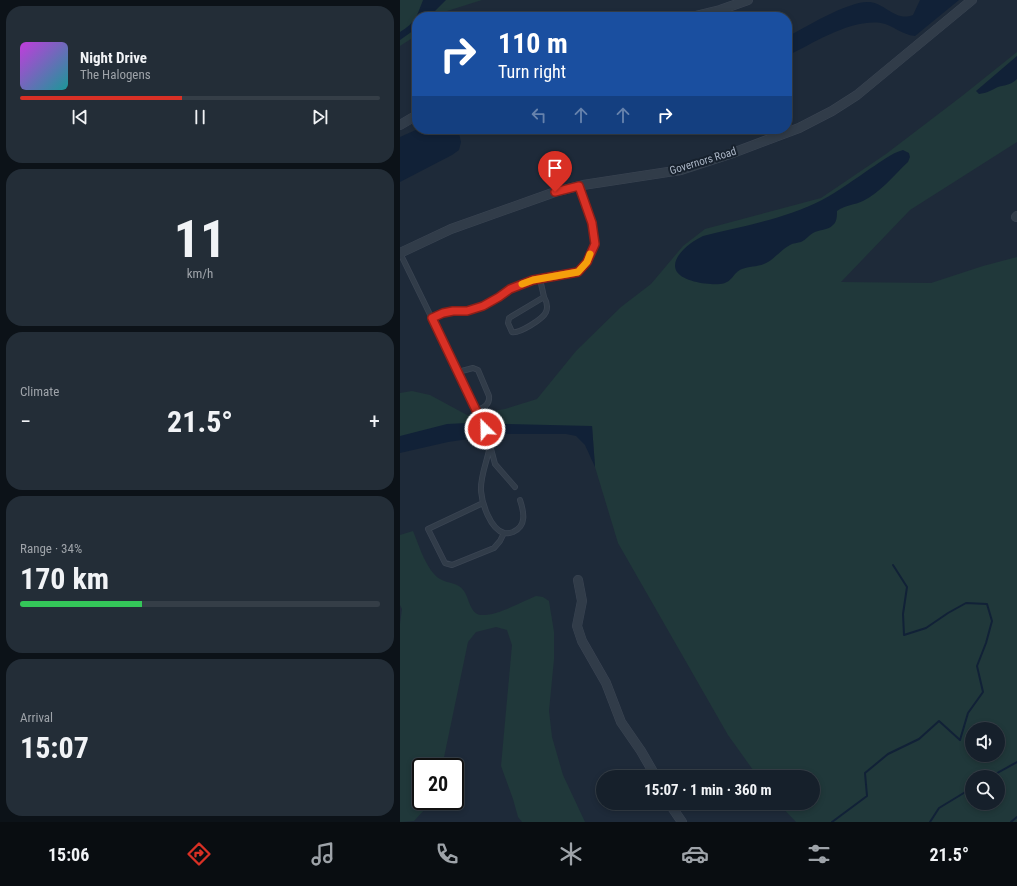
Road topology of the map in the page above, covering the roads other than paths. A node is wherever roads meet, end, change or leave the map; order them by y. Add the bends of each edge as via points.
1 (748, 0) edge
2 (972, 0) edge
3 (712, 12) edge
4 (412, 117) edge
5 (400, 125) edge
6 (792, 131) edge
7 (783, 134) edge
8 (579, 186) junction
9 (400, 253) edge
10 (540, 279) junction
11 (544, 297) junction
12 (432, 318) junction
13 (458, 372) junction
14 (477, 411) junction
15 (490, 445) junction
16 (515, 487) dead end
17 (520, 500) dead end
18 (483, 503) junction
19 (504, 533) junction
20 (578, 580) dead end
21 (652, 770) edge
22 (674, 810) edge
23 (682, 822) edge

1 - 3 street
2 - 6 street, Governors Road via 857,95 832,111
4 - 5 street
7 - 8 street, Governors Road via 682,170
8 - 9 street, Governors Road via 451,229
8 - 10 lane via 592,223 595,244 587,262 578,272
9 - 12 lane
10 - 11 lane
10 - 12 lane via 510,289 483,306 467,311 443,313
11 - 11 lane via 509,318 508,323 512,332 520,332 543,316 547,304
12 - 13 lane
13 - 14 lane
13 - 14 lane via 473,368 478,370 490,401
14 - 15 lane
15 - 16 lane via 495,464
15 - 18 lane via 482,481
17 - 19 lane via 524,517 522,525 514,532
18 - 19 lane via 497,529
18 - 19 lane via 428,529 445,563 452,565 494,548
20 - 21 street via 582,601 577,626 582,641 606,682 621,722 642,750
22 - 23 street

